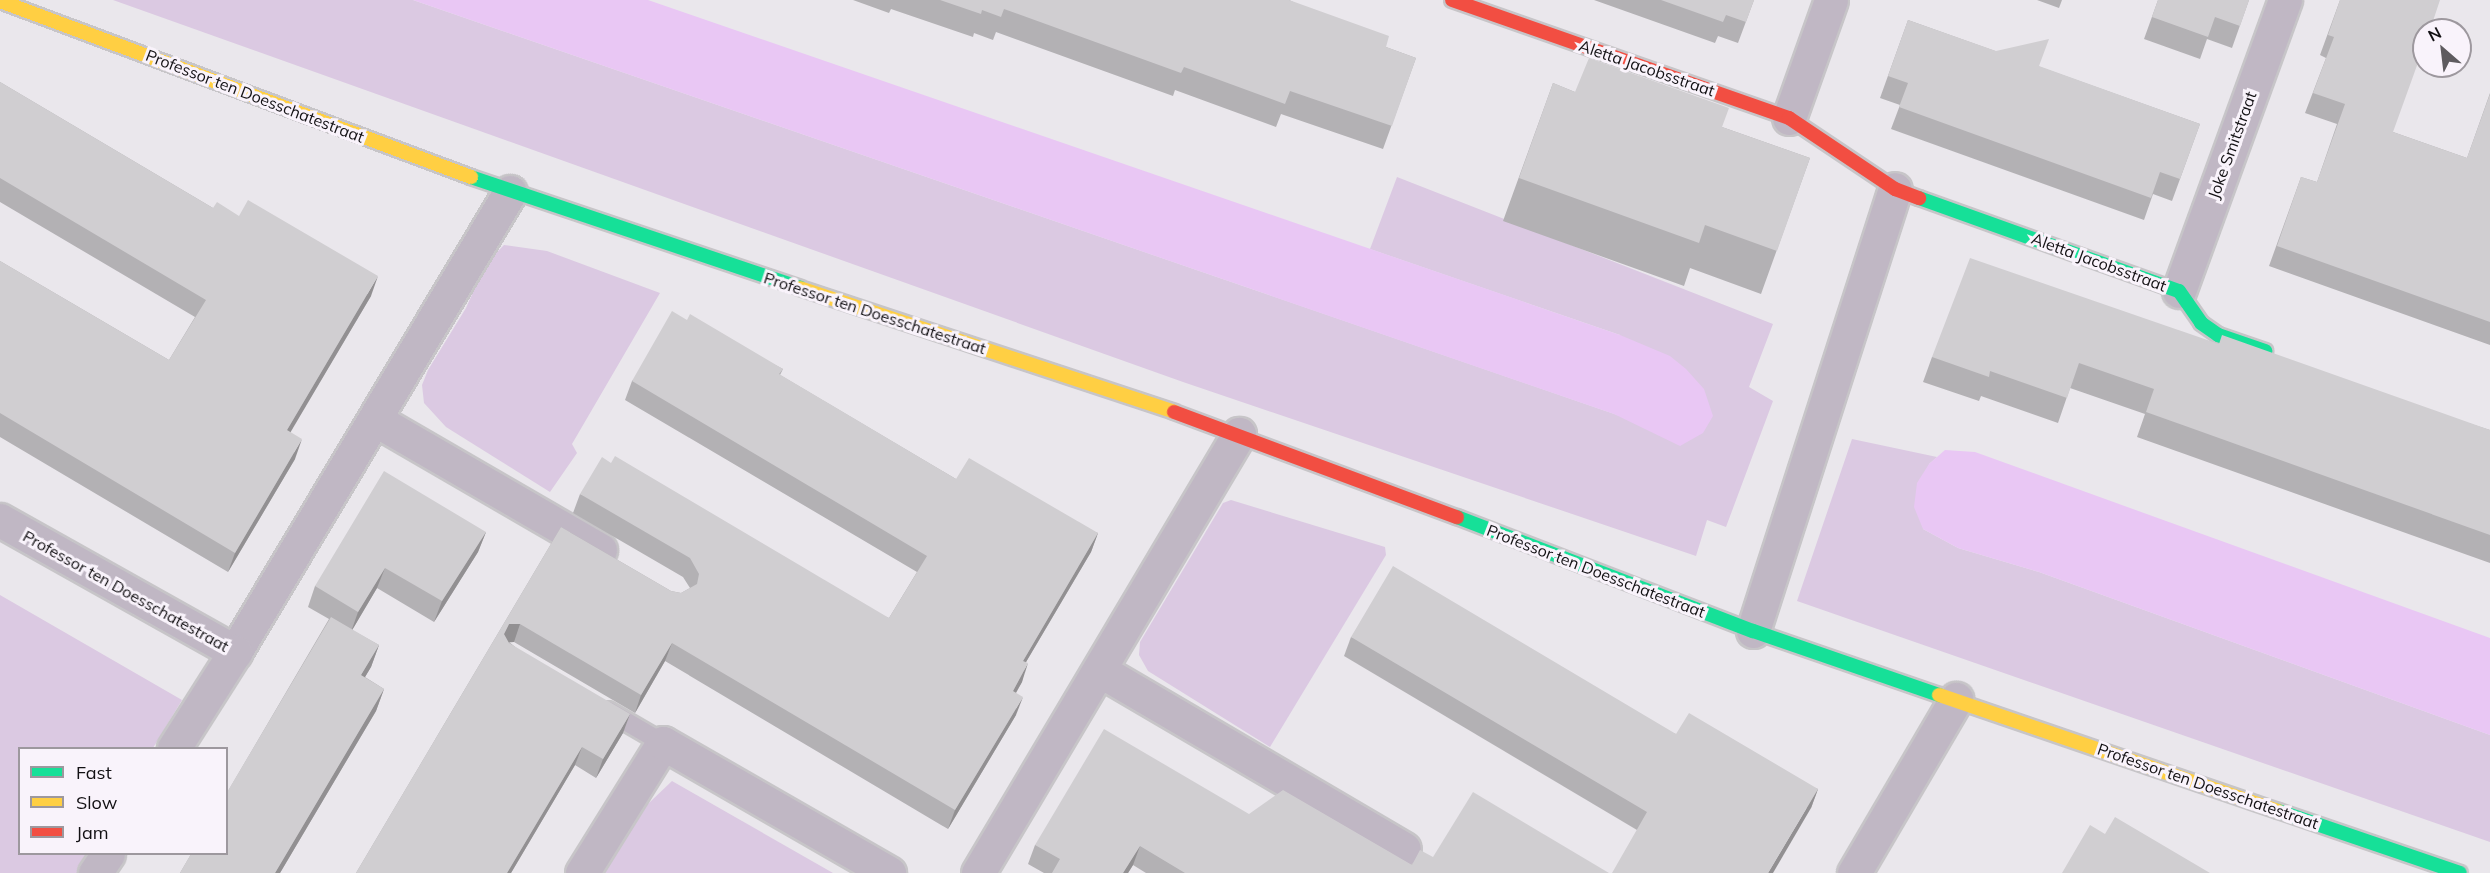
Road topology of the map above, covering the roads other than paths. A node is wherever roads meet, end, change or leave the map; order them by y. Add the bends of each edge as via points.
1 (1452, 0) edge
2 (1831, 0) edge
3 (2285, 0) edge
4 (0, 1) edge
5 (1789, 118) junction
6 (1895, 189) junction
7 (510, 192) junction
8 (2179, 291) junction
9 (2283, 358) edge
10 (376, 420) junction
11 (1239, 434) junction
12 (0, 520) edge
13 (622, 563) edge
14 (1753, 631) junction
15 (235, 652) junction
16 (1101, 671) junction
17 (1956, 699) junction
18 (591, 701) edge
19 (663, 743) junction
20 (175, 747) edge
21 (1404, 849) dead end
22 (107, 855) edge
23 (95, 873) edge
24 (582, 873) edge
25 (889, 873) edge
26 (978, 873) edge
27 (1854, 873) edge
28 (2460, 873) edge

1 - 5 street, Aletta Jacobsstraat
2 - 5 street
3 - 8 street, Joke Smitstraat
4 - 7 street, Professor ten Doesschatestraat
5 - 6 street, Aletta Jacobsstraat
6 - 8 street, Aletta Jacobsstraat
6 - 14 street
7 - 10 street, Professor ten Doesschatestraat
7 - 11 street, Professor ten Doesschatestraat
8 - 9 street, Aletta Jacobsstraat via 2201,323 2218,335
10 - 13 street
10 - 15 street, Professor ten Doesschatestraat
11 - 14 street, Professor ten Doesschatestraat
11 - 16 street
12 - 15 street, Professor ten Doesschatestraat
14 - 17 street, Professor ten Doesschatestraat
15 - 20 street
16 - 21 street
16 - 26 street
17 - 27 street
17 - 28 street, Professor ten Doesschatestraat
18 - 19 lane
19 - 24 street
19 - 25 street
22 - 23 street

